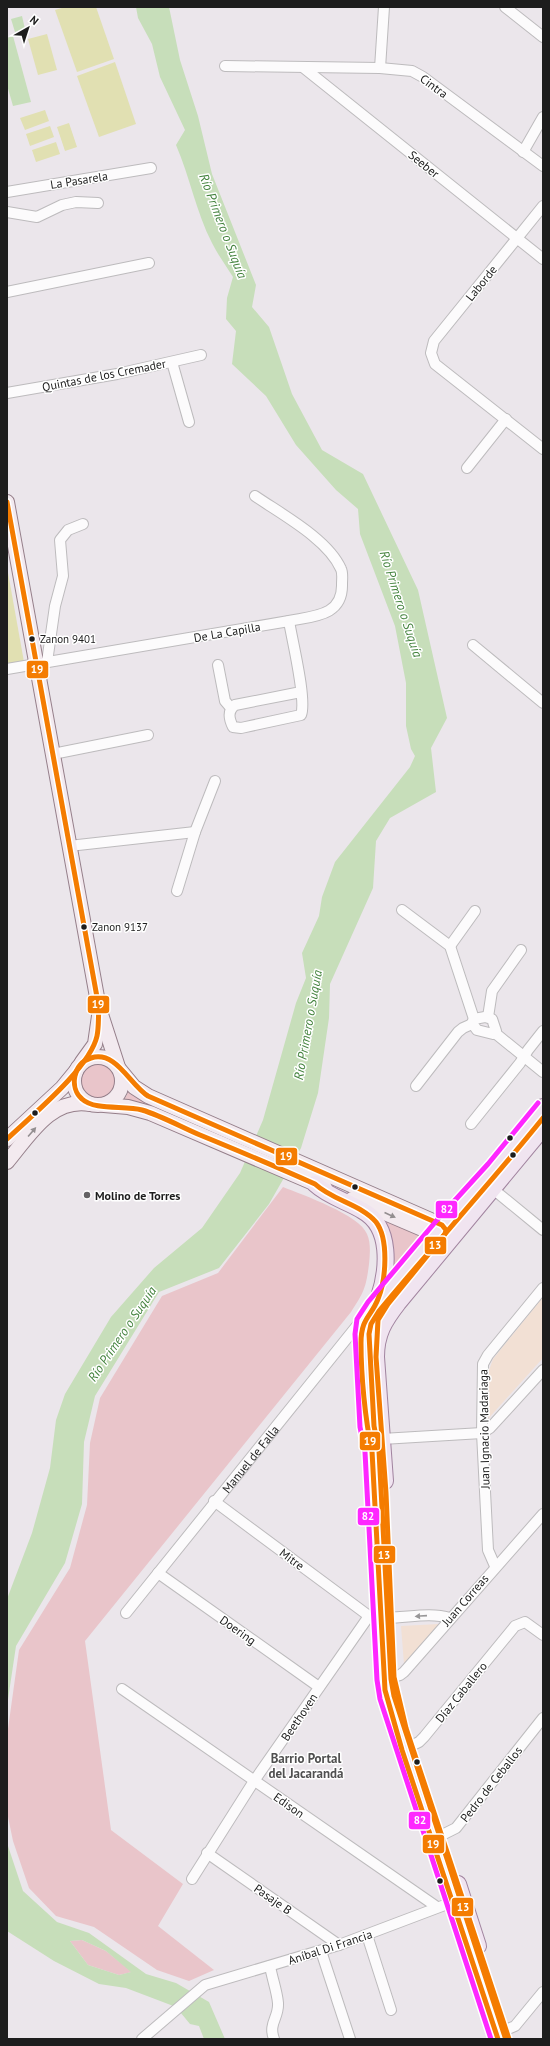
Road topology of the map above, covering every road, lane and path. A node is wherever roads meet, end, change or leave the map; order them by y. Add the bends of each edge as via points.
1 (384, 7) edge
2 (506, 7) edge
3 (543, 37) edge
4 (226, 66) dead end
5 (304, 68) junction
6 (380, 68) junction
7 (543, 117) edge
8 (523, 152) junction
9 (543, 166) edge
10 (150, 168) dead end
11 (7, 192) edge
12 (98, 202) dead end
13 (543, 206) edge
14 (7, 212) edge
15 (517, 238) junction
16 (543, 259) edge
17 (149, 263) dead end
18 (7, 292) edge
19 (201, 355) dead end
20 (172, 362) junction
21 (7, 393) edge
22 (506, 419) junction
23 (189, 422) dead end
24 (543, 448) edge
25 (467, 468) dead end
26 (255, 496) dead end
27 (7, 502) edge
28 (83, 524) dead end
29 (289, 621) junction
30 (473, 645) dead end
31 (41, 663) junction
32 (218, 665) dead end
33 (7, 669) edge
34 (301, 692) junction
35 (543, 703) edge
36 (231, 708) junction
37 (148, 735) dead end
38 (53, 754) junction
39 (215, 781) dead end
40 (195, 832) junction
41 (69, 846) junction
42 (177, 891) dead end
43 (402, 910) dead end
44 (476, 911) dead end
45 (450, 946) junction
46 (521, 950) dead end
47 (99, 1008) junction
48 (488, 1017) junction
49 (473, 1022) junction
50 (543, 1031) edge
51 (495, 1033) junction
52 (524, 1057) junction
53 (78, 1068) junction
54 (119, 1068) junction
55 (543, 1072) edge
56 (416, 1086) dead end
57 (98, 1105) junction
58 (543, 1108) edge
59 (471, 1124) dead end
60 (543, 1128) edge
61 (7, 1139) edge
62 (7, 1162) edge
63 (311, 1177) junction
64 (490, 1193) junction
65 (543, 1230) edge
66 (440, 1231) junction
67 (543, 1288) edge
68 (376, 1304) junction
69 (379, 1332) junction
70 (362, 1342) junction
71 (342, 1343) junction
72 (543, 1370) edge
73 (482, 1433) junction
74 (382, 1440) junction
75 (214, 1502) junction
76 (542, 1516) edge
77 (495, 1566) junction
78 (158, 1573) junction
79 (126, 1613) dead end
80 (381, 1618) junction
81 (450, 1618) junction
82 (543, 1635) edge
83 (389, 1679) junction
84 (319, 1687) junction
85 (122, 1689) dead end
86 (543, 1718) edge
87 (407, 1748) junction
88 (254, 1781) junction
89 (437, 1836) junction
90 (207, 1853) junction
91 (192, 1879) dead end
92 (457, 1900) junction
93 (437, 1907) junction
94 (367, 1935) junction
95 (339, 1945) junction
96 (321, 1951) junction
97 (270, 1966) junction
98 (543, 1992) edge
99 (391, 2010) dead end
100 (145, 2036) edge
101 (502, 2036) edge
102 (274, 2039) edge
103 (350, 2039) edge

1 - 6 street
2 - 3 street
4 - 5 street, Cintra
5 - 6 street, Cintra
5 - 15 street, Seeber
6 - 8 street, Cintra via 417,74
7 - 8 street
8 - 9 street, Cintra
10 - 11 street, La Pasarela
12 - 14 street via 62,205 37,218
13 - 15 street, Laborde
15 - 16 street, Seeber
15 - 22 street, Laborde via 434,341 431,353 435,364
17 - 18 street
19 - 20 street, Quintas de los Cremader
20 - 21 street, Quintas de los Cremader
20 - 23 street
22 - 24 street
22 - 25 street
26 - 29 street, De La Capilla via 319,540 342,570 342,593 339,604 329,611
27 - 31 main road
28 - 31 street via 68,530 60,540 63,576
29 - 31 street, De La Capilla
29 - 34 street
30 - 35 street
31 - 33 street, De La Capilla
31 - 38 main road
32 - 36 street via 225,701
34 - 36 street via 234,705
34 - 36 street via 301,715 241,728 233,727 230,719
37 - 38 street
38 - 41 main road
39 - 40 street
40 - 41 street
40 - 42 street
41 - 47 main road
43 - 45 street
44 - 45 street
45 - 49 street
46 - 48 street via 492,991
47 - 53 main road via 95,1044
47 - 54 main road
48 - 49 street
48 - 51 street via 493,1022
49 - 51 street via 477,1030 483,1033
49 - 56 street via 458,1032
50 - 52 street
51 - 52 street
52 - 55 street
52 - 59 street
53 - 54 main road via 88,1059 100,1056 112,1060
53 - 57 main road via 74,1082 76,1092 83,1100
53 - 61 main road via 62,1088
54 - 57 main road via 123,1079 121,1090 114,1100
54 - 63 main road via 142,1093 211,1124
62 -> 57 main road via 54,1110 73,1103
57 - 63 main road via 142,1110 206,1138
58 - 66 main road, Manuel de Falla
60 - 64 main road
63 - 66 main road
63 - 68 main road via 325,1193 368,1214 377,1224 383,1239 385,1264 382,1288
64 - 65 street
64 - 66 main road
64 - 69 main road via 388,1315
66 - 68 main road, Manuel de Falla
66 - 69 main road via 378,1320
67 - 73 street, Juan Ignacio Madariaga via 483,1364
68 - 70 main road, Manuel de Falla via 364,1321
68 - 71 street, Manuel de Falla
69 - 74 main road via 376,1357
70 - 71 street
70 - 80 main road, Manuel de Falla via 367,1427 372,1451 375,1494
71 - 75 street, Manuel de Falla
72 - 73 street via 490,1428
73 - 74 street
73 - 77 street, Juan Ignacio Madariaga via 488,1550
74 - 80 main road
75 - 78 street, Manuel de Falla
75 - 80 street, Mitre
76 - 77 street, Juan Correas
77 - 81 street, Juan Correas
78 - 79 street, Manuel de Falla
78 - 84 street, Doering
81 -> 80 street via 435,1615
80 - 83 main road
80 - 84 street, Beethoven
81 - 83 street, Juan Correas via 404,1672
82 - 87 street, Díaz Caballero via 525,1622 515,1626 424,1738
83 - 87 main road via 387,1698
84 - 88 street, Beethoven
85 - 88 street, Edison
86 - 89 street, Pedro de Ceballos via 456,1828
87 - 89 main road
88 - 90 street, Beethoven
88 - 93 street, Edison
89 - 92 main road
90 - 91 street, Beethoven
90 - 95 street, Pasaje B
92 - 93 street, Aníbal Di Francia
92 - 101 main road
93 - 94 street, Aníbal Di Francia
94 - 95 street, Aníbal Di Francia
94 - 99 street
95 - 96 street, Aníbal Di Francia
96 - 97 street, Aníbal Di Francia
96 - 103 street
97 - 100 street, Aníbal Di Francia via 203,1987
97 - 102 street via 278,2004 272,2027
98 - 101 street via 515,2026

